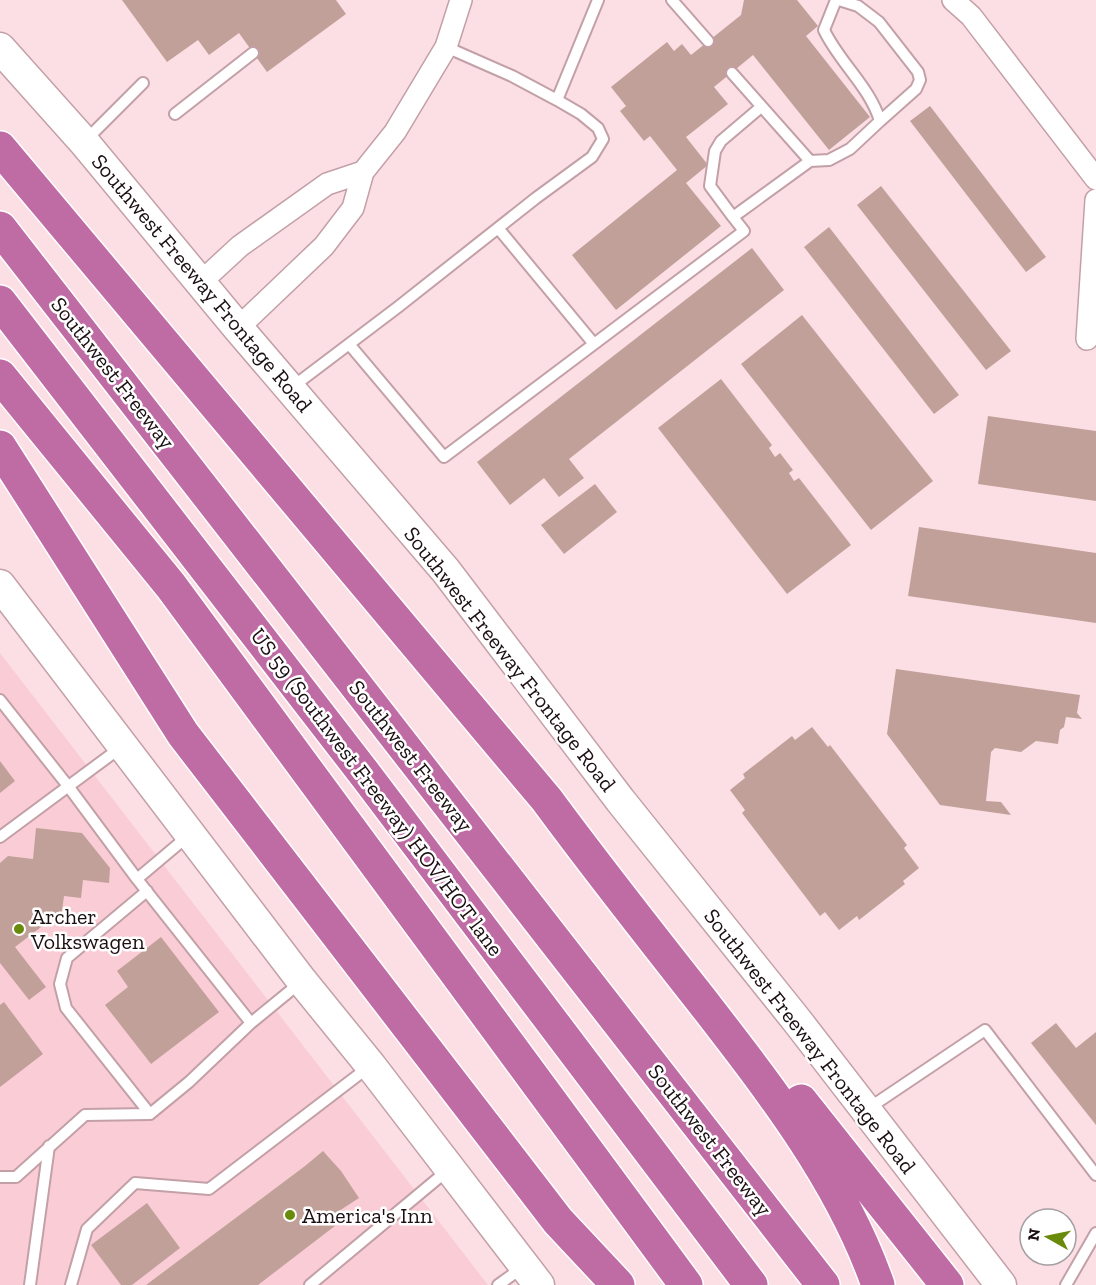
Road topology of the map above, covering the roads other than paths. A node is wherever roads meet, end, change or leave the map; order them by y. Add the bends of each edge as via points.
1 (461, 0) edge
2 (598, 0) edge
3 (672, 0) edge
4 (837, 0) edge
5 (953, 0) edge
6 (708, 41) dead end
7 (446, 47) junction
8 (0, 48) edge
9 (253, 53) dead end
10 (732, 73) dead end
11 (143, 83) dead end
12 (557, 100) junction
13 (761, 107) junction
14 (175, 114) dead end
15 (880, 121) junction
16 (84, 142) junction
17 (0, 148) edge
18 (810, 161) junction
19 (363, 172) junction
20 (1096, 179) edge
21 (1096, 200) edge
22 (733, 217) junction
23 (0, 228) edge
24 (498, 228) junction
25 (201, 282) junction
26 (0, 302) edge
27 (238, 328) junction
28 (1087, 339) dead end
29 (349, 344) junction
30 (594, 344) junction
31 (0, 376) edge
32 (290, 388) junction
33 (0, 447) edge
34 (0, 585) edge
35 (0, 700) edge
36 (123, 746) junction
37 (68, 786) junction
38 (537, 788) junction
39 (190, 834) junction
40 (0, 837) edge
41 (137, 879) junction
42 (147, 891) junction
43 (302, 981) junction
44 (251, 1023) junction
45 (371, 1066) junction
46 (866, 1110) junction
47 (150, 1114) junction
48 (50, 1146) junction
49 (450, 1168) junction
50 (1096, 1175) edge
51 (0, 1177) edge
52 (562, 1226) junction
53 (1096, 1233) edge
54 (532, 1276) edge
55 (30, 1285) edge
56 (71, 1285) edge
57 (310, 1285) edge
58 (498, 1285) edge
59 (598, 1285) edge
60 (618, 1285) edge
61 (686, 1285) edge
62 (751, 1285) edge
63 (823, 1285) edge
64 (878, 1285) edge
65 (947, 1285) edge
66 (1001, 1285) edge
67 (1066, 1285) edge

1 - 7 street
2 - 12 lane
3 - 6 lane
4 - 15 lane via 824,30 875,105
4 - 15 lane via 858,6 879,22 918,72 916,89
5 - 20 street via 971,16
7 - 12 lane
7 - 19 street via 395,132
8 - 16 main road, Southwest Freeway Frontage Road
9 - 14 lane
10 - 13 lane
11 - 16 lane
12 - 24 lane via 598,128 603,140 592,157
13 - 18 lane
13 - 22 lane via 721,141 716,151 710,186
15 - 18 lane via 850,149 829,160
16 - 25 main road, Southwest Freeway Frontage Road
17 - 38 highway
18 - 22 lane
19 - 25 street via 327,184 240,246
19 - 27 street via 353,208 324,246
21 - 28 street
22 - 30 lane via 744,231
23 - 63 highway, Southwest Freeway
24 - 29 lane
24 - 30 lane
25 - 27 main road, Southwest Freeway Frontage Road
26 - 62 highway, US 59 (Southwest Freeway) HOV/HOT lane via 367,777
27 - 32 main road, Southwest Freeway Frontage Road
29 - 30 lane via 444,457
29 - 32 lane
31 - 61 highway via 171,586
32 - 46 main road, Southwest Freeway Frontage Road via 446,571 620,800
33 - 52 highway via 183,734
34 - 36 main road
35 - 37 lane
36 - 37 lane
36 - 39 main road
37 - 40 lane
37 - 41 lane
38 - 64 highway via 765,1082 823,1169 866,1251
38 - 65 highway via 601,852
39 - 41 lane
39 - 43 main road
41 - 42 lane
42 - 44 lane
42 - 47 lane via 67,958 60,984 66,1008
43 - 44 lane
43 - 45 main road
44 - 47 lane
45 - 49 main road
45 - 56 lane via 209,1189 135,1183 87,1229
46 - 50 lane via 985,1030
46 - 66 main road, Southwest Freeway Frontage Road
47 - 48 lane via 85,1115
48 - 51 lane via 16,1177
48 - 55 lane
49 - 54 main road
49 - 57 lane
52 - 59 highway
52 - 60 highway
53 - 67 lane
54 - 58 lane

